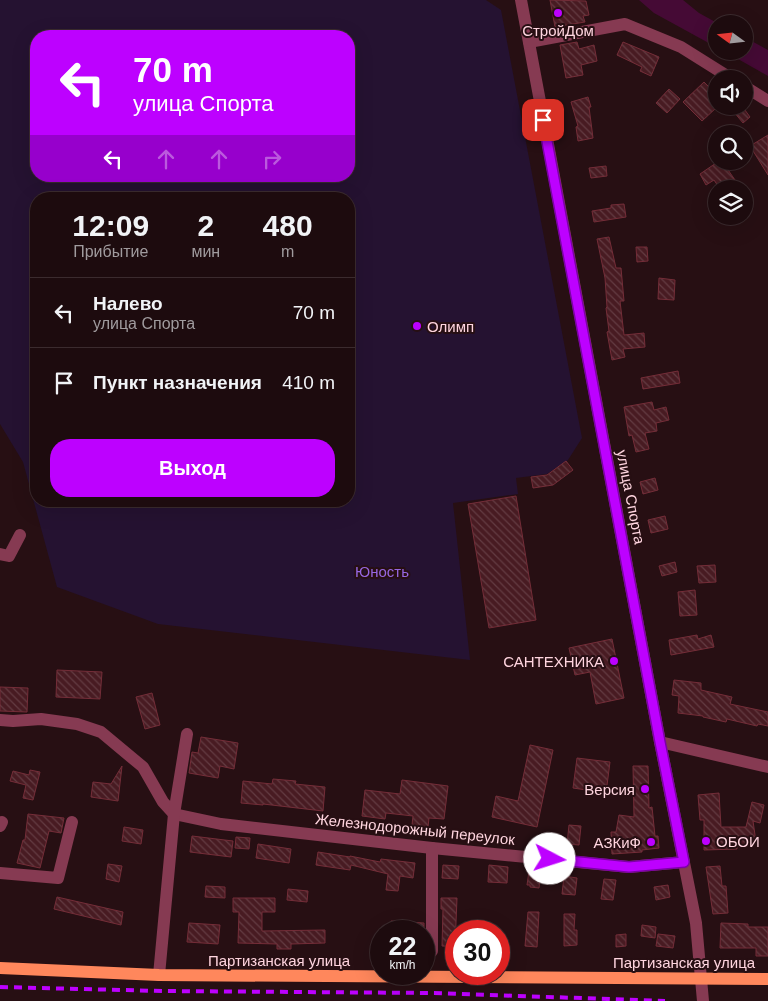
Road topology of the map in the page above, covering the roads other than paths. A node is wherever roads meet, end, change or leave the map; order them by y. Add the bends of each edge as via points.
1 (521, 0) edge
2 (529, 42) junction
3 (718, 70) edge
4 (753, 92) edge
5 (768, 101) edge
6 (20, 535) dead end
7 (0, 554) edge
8 (0, 720) edge
9 (187, 734) dead end
10 (660, 742) junction
11 (768, 767) edge
12 (174, 814) junction
13 (72, 822) dead end
14 (432, 848) junction
15 (684, 862) junction
16 (0, 873) edge
17 (432, 920) edge
18 (0, 968) edge
19 (159, 975) junction
20 (702, 978) junction
21 (768, 979) edge
22 (703, 1001) edge

1 - 2 street, улица Спорта
2 - 3 street via 625,24 681,47
2 - 10 street, улица Спорта
4 - 5 street
6 - 7 street via 9,556
8 - 12 street via 41,719 77,724 101,732 143,766 163,802
9 - 12 street
10 - 11 street
10 - 15 street, улица Спорта
12 - 14 street, Железнодорожный переулок via 221,824
12 - 19 street
13 - 16 street via 58,878
14 - 15 street, Железнодорожный переулок via 629,867
14 - 17 street
15 - 20 street, улица Спорта
18 - 19 main road, Партизанская улица
19 - 20 main road, Партизанская улица
20 - 21 main road, Партизанская улица
20 - 22 street, улица Спорта

